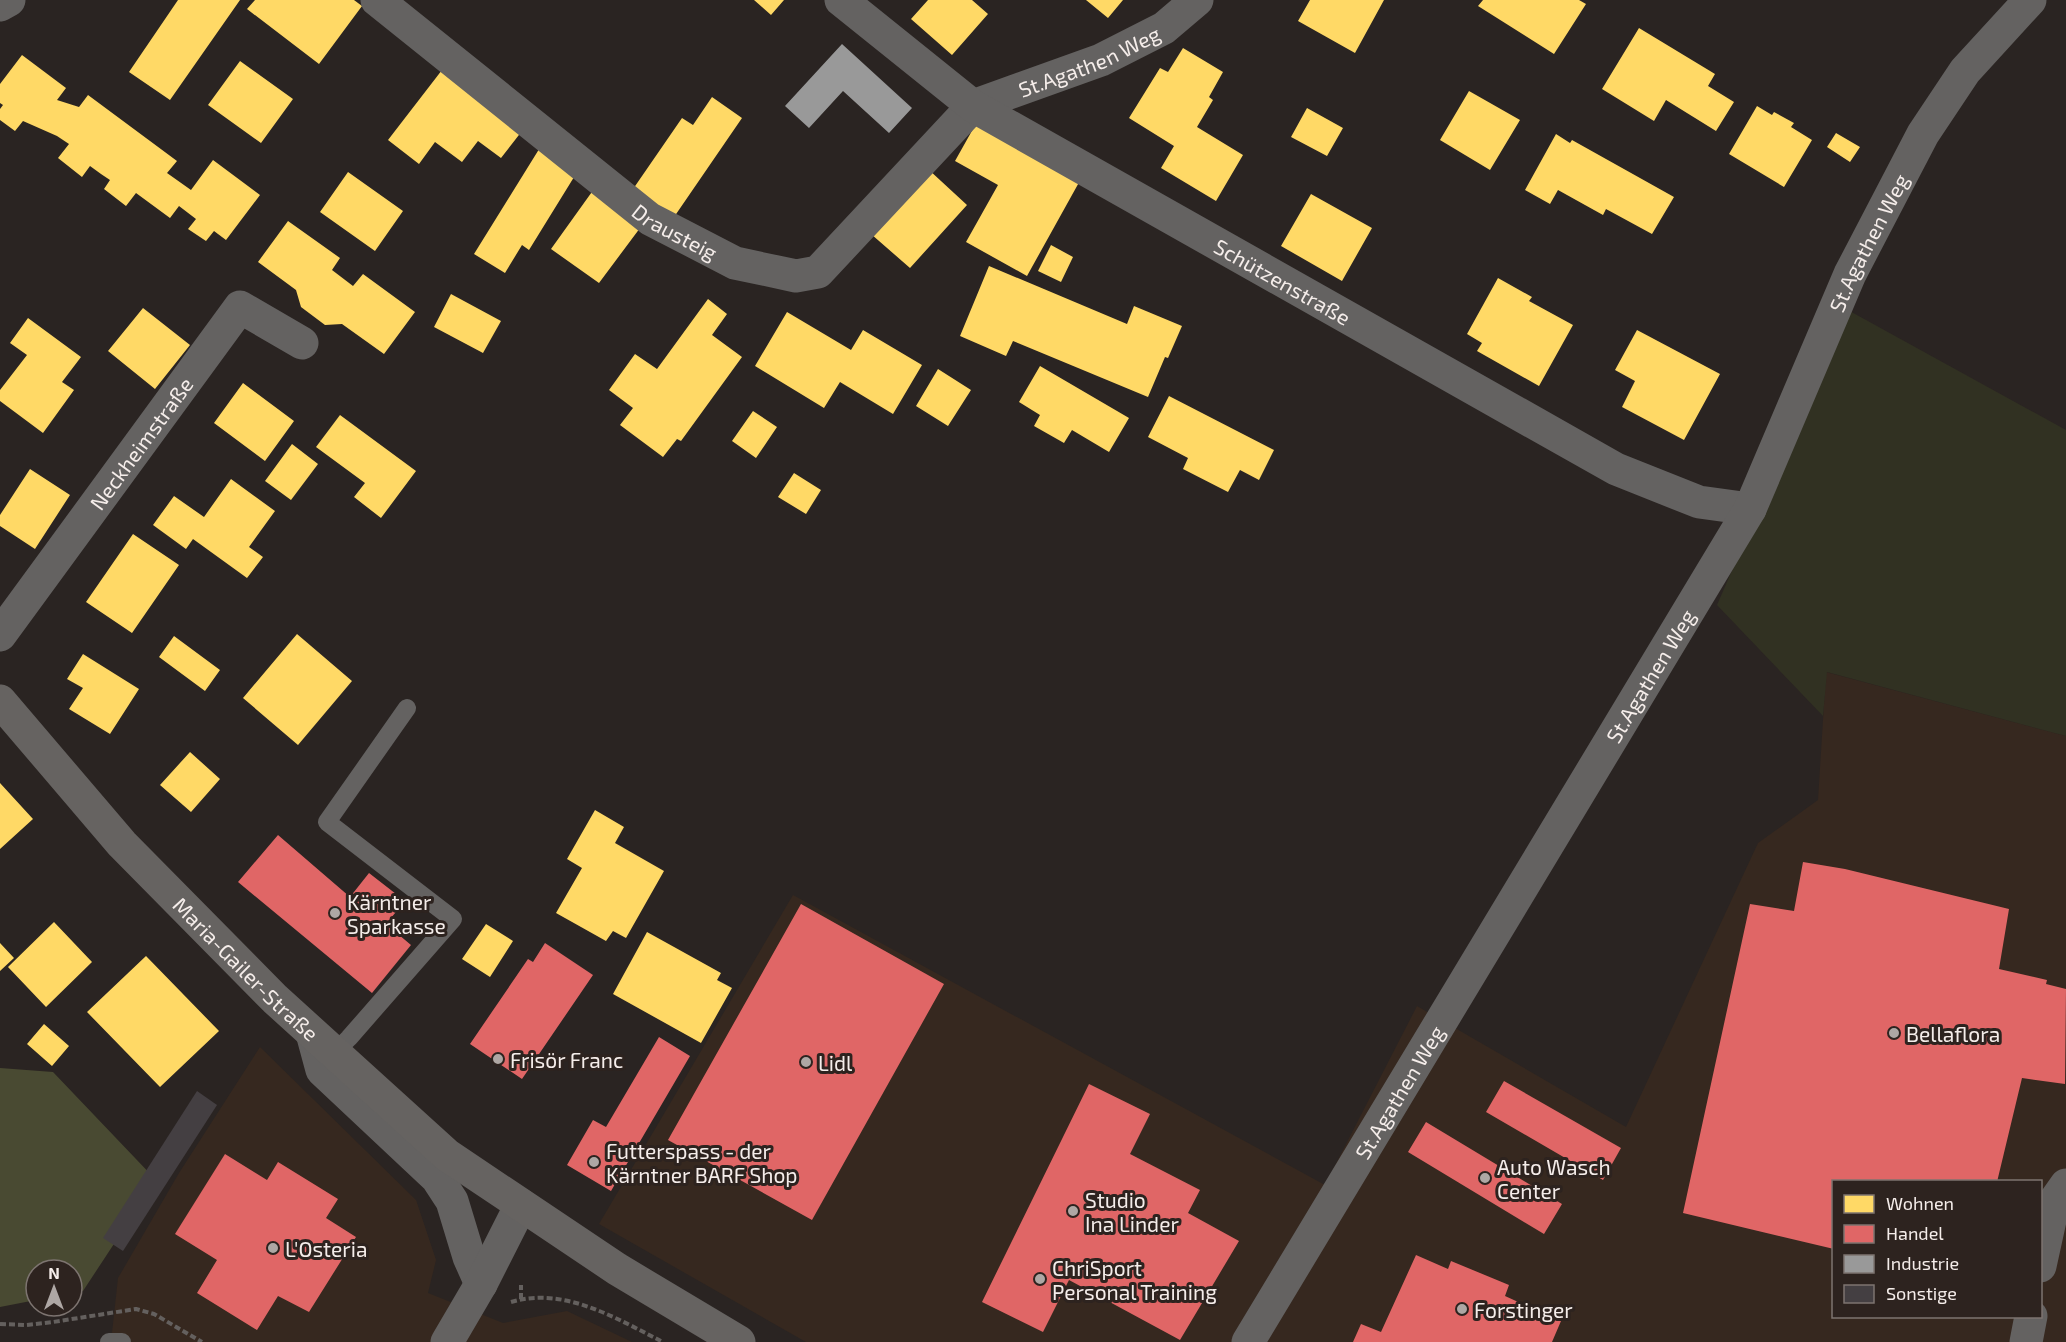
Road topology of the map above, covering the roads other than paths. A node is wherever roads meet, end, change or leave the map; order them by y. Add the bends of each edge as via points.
1 (9, 0) edge
2 (377, 0) edge
3 (842, 0) edge
4 (1197, 0) edge
5 (2030, 0) edge
6 (0, 5) edge
7 (973, 106) junction
8 (302, 343) dead end
9 (1750, 509) junction
10 (0, 635) edge
11 (0, 701) edge
12 (407, 708) dead end
13 (323, 1043) junction
14 (2066, 1185) edge
15 (522, 1204) junction
16 (2042, 1257) edge
17 (491, 1295) junction
18 (2031, 1318) edge
19 (109, 1342) edge
20 (122, 1342) edge
21 (447, 1342) edge
22 (739, 1342) edge
23 (1248, 1342) edge
24 (2026, 1342) edge

1 - 6 street
2 - 7 street, Drausteig via 650,219 735,263 796,276 818,272
3 - 7 street, Schützenstraße
4 - 7 street, St.Agathen Weg via 1164,28 1101,60
5 - 9 street, St.Agathen Weg via 1965,71 1923,134 1850,274
7 - 9 street, Schützenstraße via 1616,470 1699,502
8 - 10 street, Neckheimstraße via 240,307
9 - 23 street, St.Agathen Weg
11 - 13 main road, Maria-Gailer-Straße via 122,844 274,999
12 - 13 lane via 327,822 453,919 349,1038
13 - 15 main road, Maria-Gailer-Straße via 447,1155
13 - 17 street via 322,1070 437,1178 452,1201 469,1257
14 - 16 street via 2054,1202
15 - 17 street
15 - 22 main road, Maria-Gailer-Straße via 617,1269
17 - 21 street
18 - 24 street
19 - 20 lane

